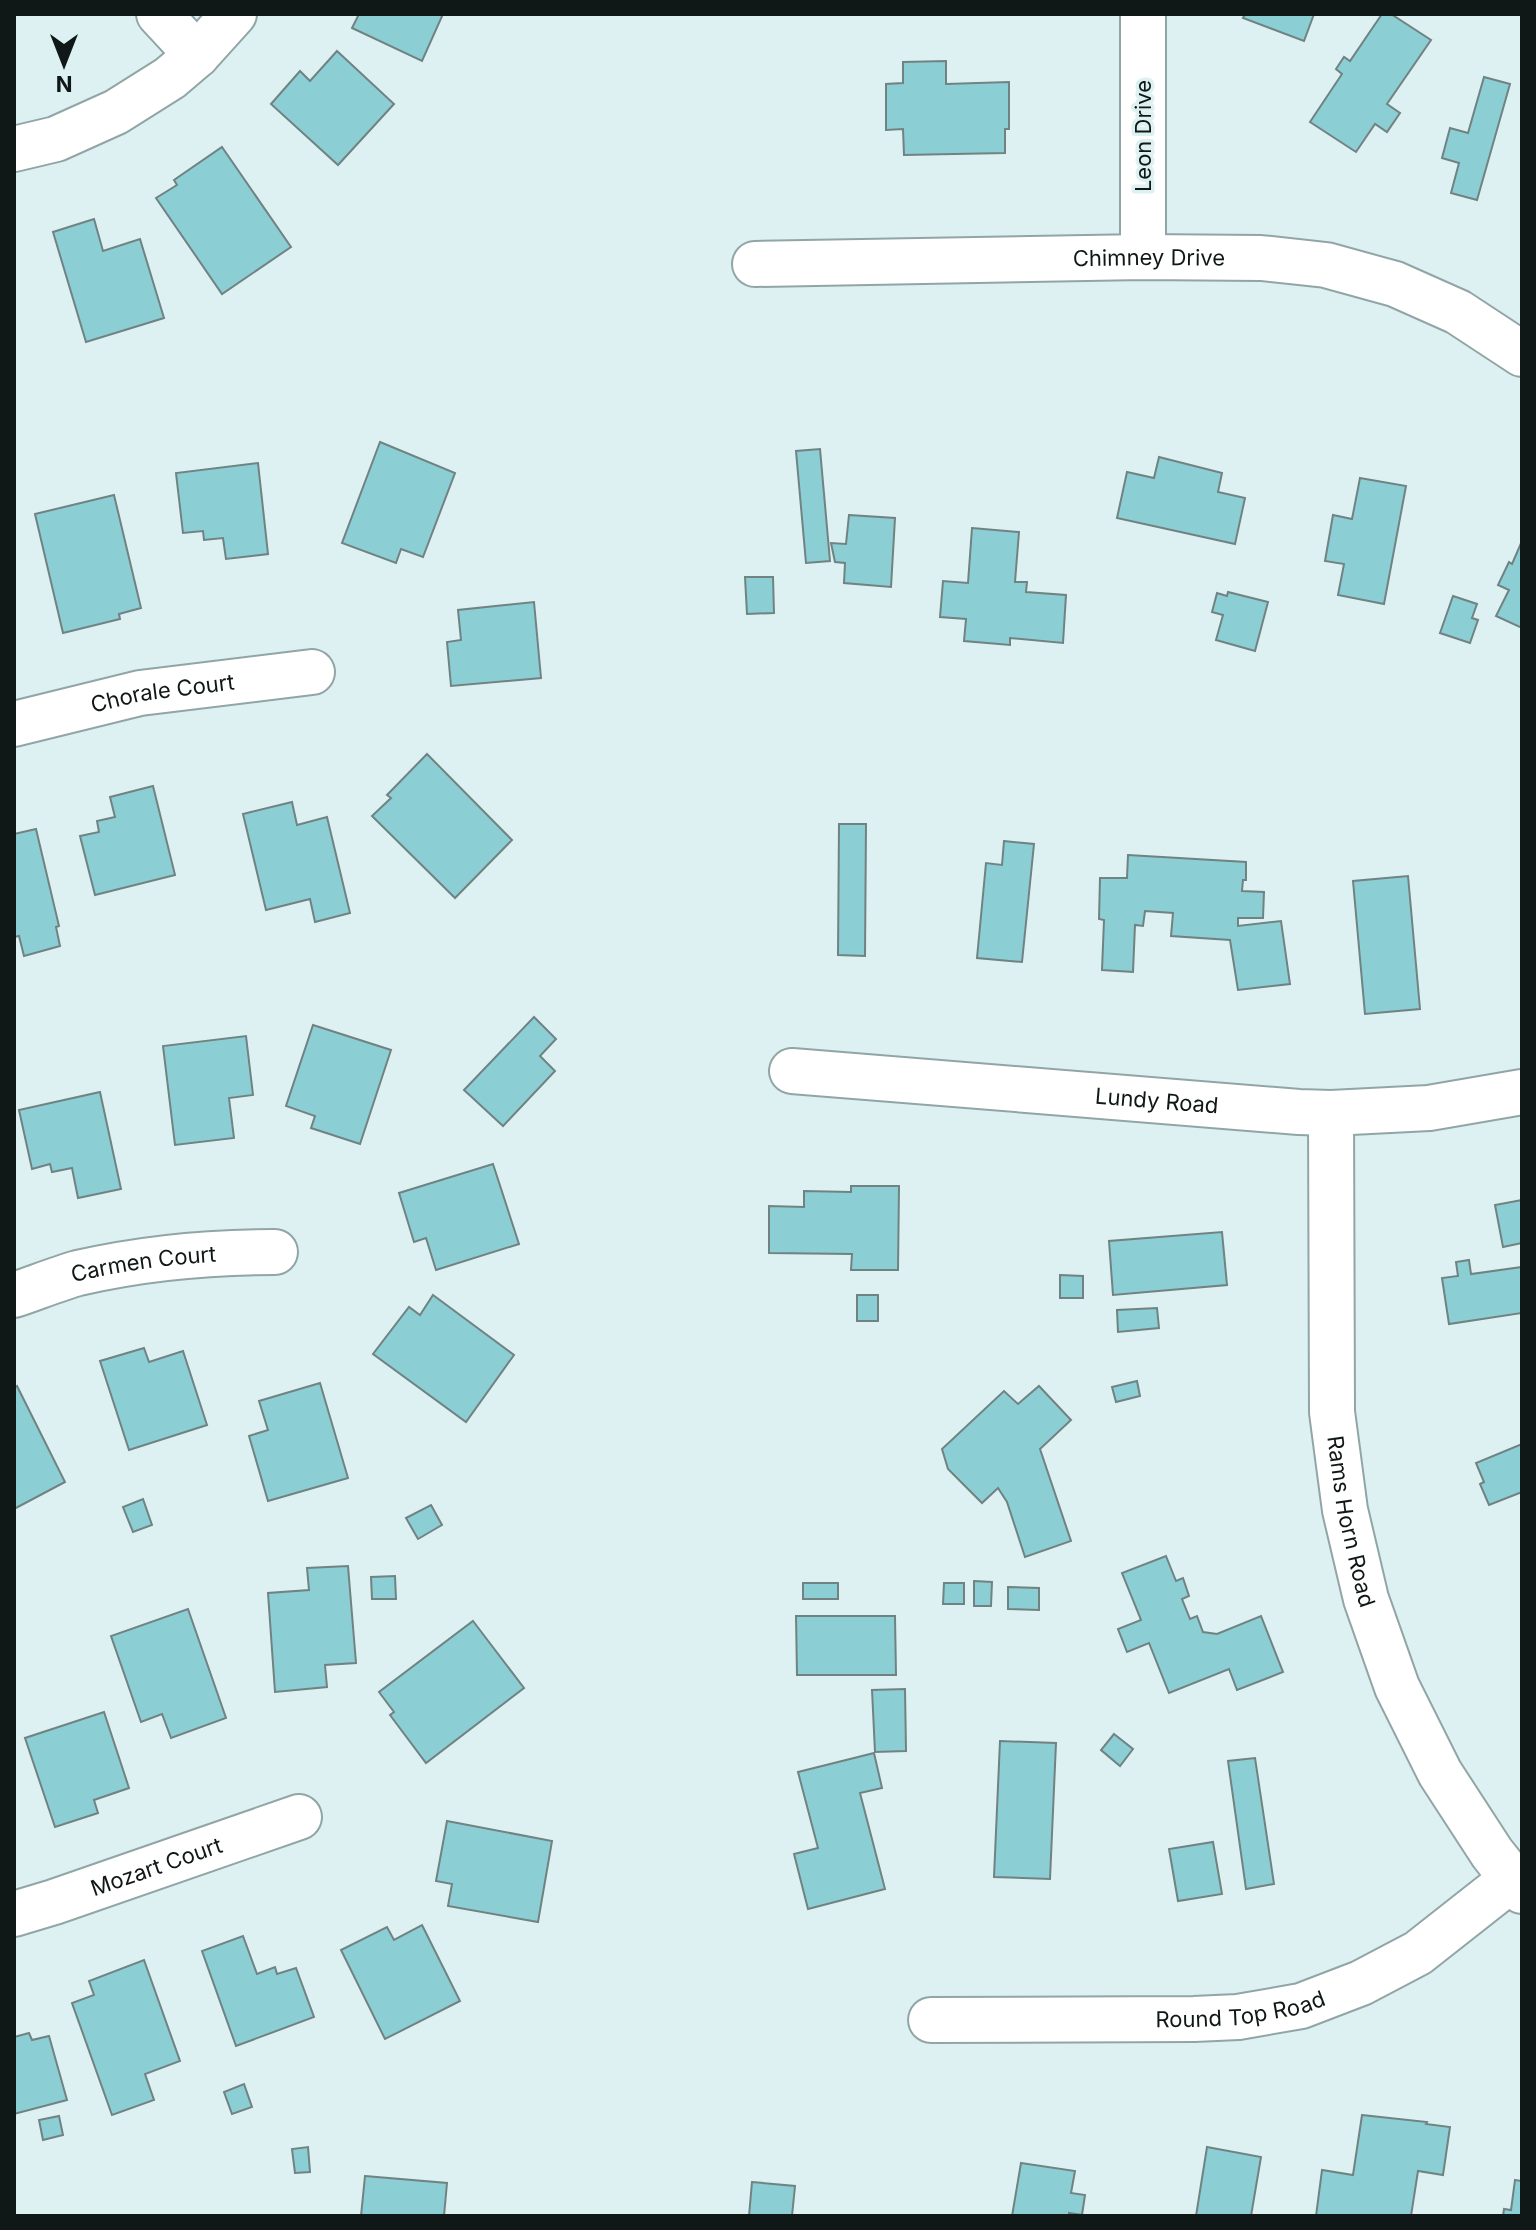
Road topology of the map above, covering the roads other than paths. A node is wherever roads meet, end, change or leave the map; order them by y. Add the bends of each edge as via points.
1 (159, 14) edge
2 (234, 14) edge
3 (1143, 14) edge
4 (197, 55) junction
5 (14, 149) edge
6 (1143, 257) junction
7 (755, 264) dead end
8 (1522, 354) edge
9 (312, 672) dead end
10 (14, 724) edge
11 (792, 1071) dead end
12 (1522, 1092) edge
13 (1331, 1113) junction
14 (275, 1252) dead end
15 (14, 1295) edge
16 (299, 1817) dead end
17 (1517, 1885) edge
18 (14, 1914) edge
19 (931, 2020) dead end

1 - 4 street
2 - 4 street
3 - 6 street, Leon Drive
4 - 5 street via 116,112 56,139
6 - 7 street, Chimney Drive
6 - 8 street, Chimney Drive via 1261,258 1326,265 1395,284 1458,312
9 - 10 street, Chorale Court via 140,693
11 - 13 street, Lundy Road
12 - 13 street, Lundy Road via 1429,1108
13 - 17 street, Rams Horn Road via 1332,1412 1345,1510 1366,1599 1397,1687 1440,1773
14 - 15 street, Carmen Court via 149,1259 76,1274
16 - 18 street, Mozart Court
17 - 19 street, Round Top Road via 1418,1953 1301,2006 1194,2019

